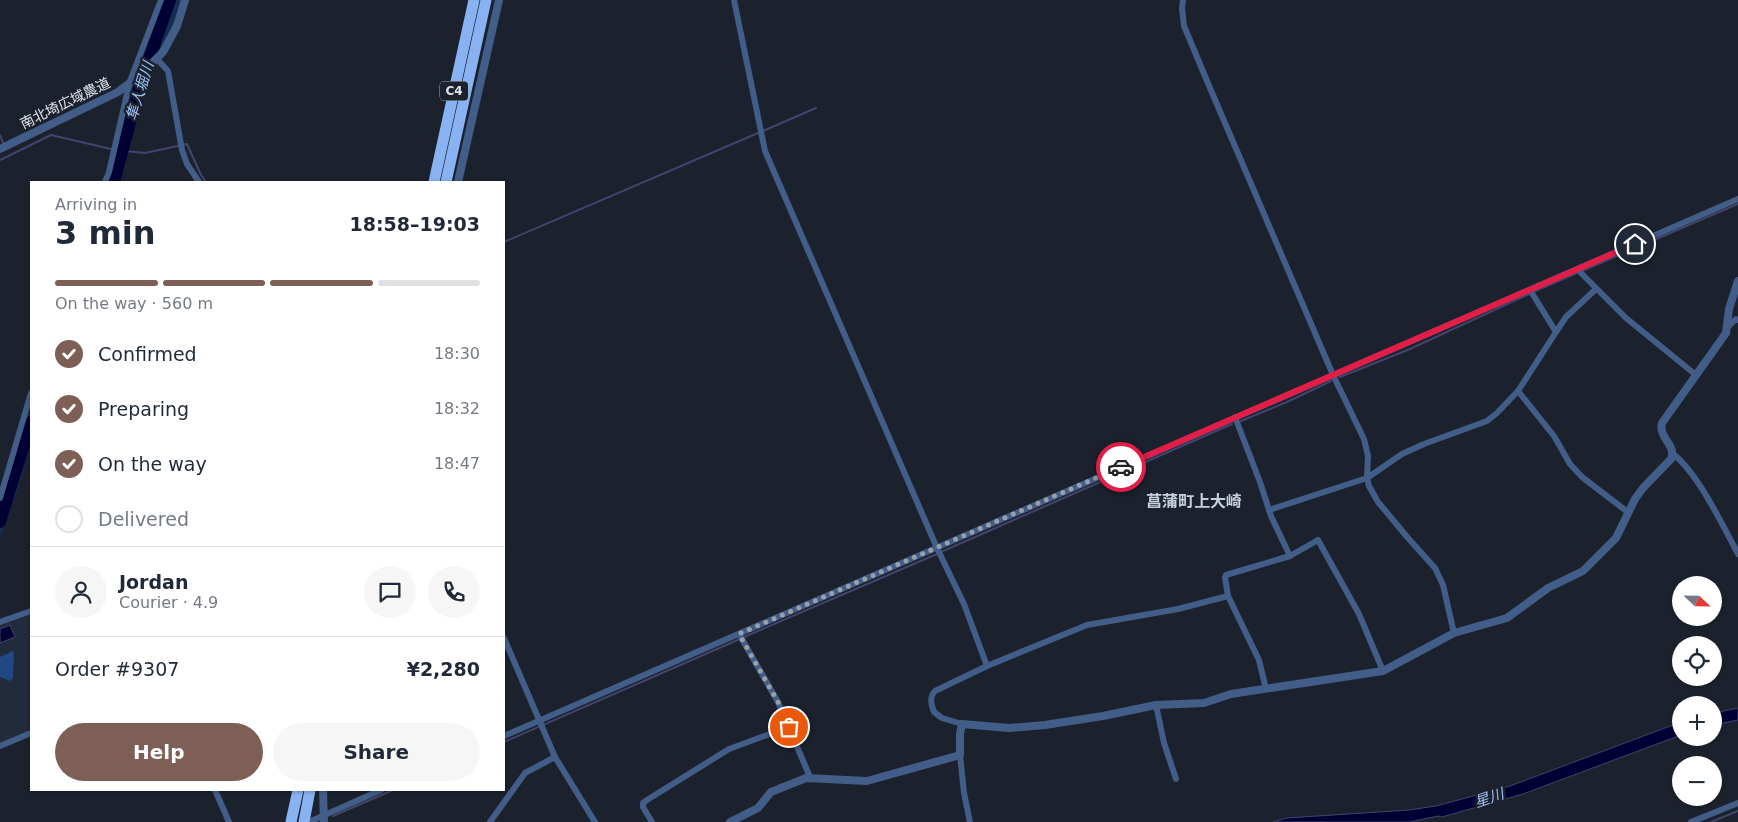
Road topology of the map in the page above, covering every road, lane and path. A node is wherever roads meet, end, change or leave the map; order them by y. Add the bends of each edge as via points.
1 (161, 0) edge
2 (185, 0) edge
3 (474, 0) edge
4 (486, 0) edge
5 (499, 0) edge
6 (734, 0) edge
7 (1183, 0) edge
8 (157, 59) junction
9 (130, 81) junction
10 (0, 149) edge
11 (105, 181) edge
12 (198, 181) edge
13 (434, 181) edge
14 (446, 181) edge
15 (458, 181) edge
16 (1738, 199) edge
17 (1578, 270) junction
18 (1738, 281) edge
19 (1596, 289) junction
20 (1530, 290) junction
21 (1738, 320) edge
22 (1727, 328) junction
23 (1556, 332) junction
24 (1333, 375) junction
25 (1696, 375) junction
26 (1518, 391) junction
27 (30, 396) edge
28 (1235, 417) junction
29 (1673, 454) junction
30 (1367, 478) junction
31 (0, 498) edge
32 (1269, 510) junction
33 (1629, 513) junction
34 (937, 548) junction
35 (1738, 554) edge
36 (1290, 556) junction
37 (1228, 596) junction
38 (30, 611) edge
39 (0, 622) edge
40 (1454, 632) junction
41 (739, 634) junction
42 (505, 640) edge
43 (987, 666) junction
44 (1382, 671) junction
45 (1266, 689) junction
46 (1156, 704) junction
47 (539, 721) junction
48 (962, 724) junction
49 (789, 727) junction
50 (30, 733) edge
51 (505, 736) edge
52 (0, 746) edge
53 (960, 755) junction
54 (555, 757) junction
55 (810, 777) junction
56 (1176, 780) dead end
57 (215, 791) edge
58 (298, 791) edge
59 (311, 791) edge
60 (323, 791) edge
61 (379, 791) edge
62 (1738, 803) edge
63 (324, 819) edge
64 (229, 822) edge
65 (291, 822) edge
66 (307, 822) edge
67 (490, 822) edge
68 (595, 822) edge
69 (652, 822) edge
70 (730, 822) edge
71 (970, 822) edge
72 (1691, 822) edge

1 - 9 street
2 - 8 street via 177,26
3 - 13 highway, C4
4 - 14 highway, C4
5 - 15 street
6 - 34 street via 765,151
7 - 24 street via 1184,26
8 - 9 street, 南北埼広域農道
8 - 12 street via 168,71 182,150
9 - 10 street, 南北埼広域農道 via 118,92
9 - 11 street
16 - 17 street
17 - 19 street
17 - 20 street
18 - 22 street via 1730,303
19 - 23 street
19 - 25 street
20 - 23 street
20 - 24 street
21 - 22 street
22 - 25 street
23 - 26 street
24 - 28 street
24 - 30 street via 1367,447
25 - 29 street via 1660,428
26 - 30 street via 1487,421 1402,454
26 - 33 street via 1554,436 1570,464
27 - 31 street
28 - 32 street
28 - 34 street
29 - 33 street via 1643,488
29 - 35 street via 1702,490
30 - 32 street
30 - 40 street via 1378,502 1435,568 1443,584
32 - 36 street
33 - 40 street via 1616,538 1583,571 1548,588 1507,618
34 - 41 street
34 - 43 street via 964,604
36 - 37 street via 1226,575
36 - 44 street via 1318,540 1359,614
37 - 43 street via 1178,609 1087,624
37 - 45 street via 1259,660
38 - 39 street
40 - 44 street
41 - 47 street
41 - 49 street
42 - 47 street
43 - 48 street via 943,686 932,695 934,712
44 - 45 street
45 - 46 street via 1231,694 1204,703
46 - 48 street via 1024,728
46 - 56 street
47 - 51 street
47 - 54 street
48 - 53 street
49 - 55 street
49 - 69 street via 729,749 647,800 643,806
50 - 52 street
53 - 55 street via 867,781
53 - 71 street
54 - 67 street via 525,773
54 - 68 street
55 - 70 street via 771,792 758,808
57 - 64 street
58 - 65 highway
59 - 66 highway
60 - 63 street
61 - 63 street
62 - 72 street
63 - 66 street

